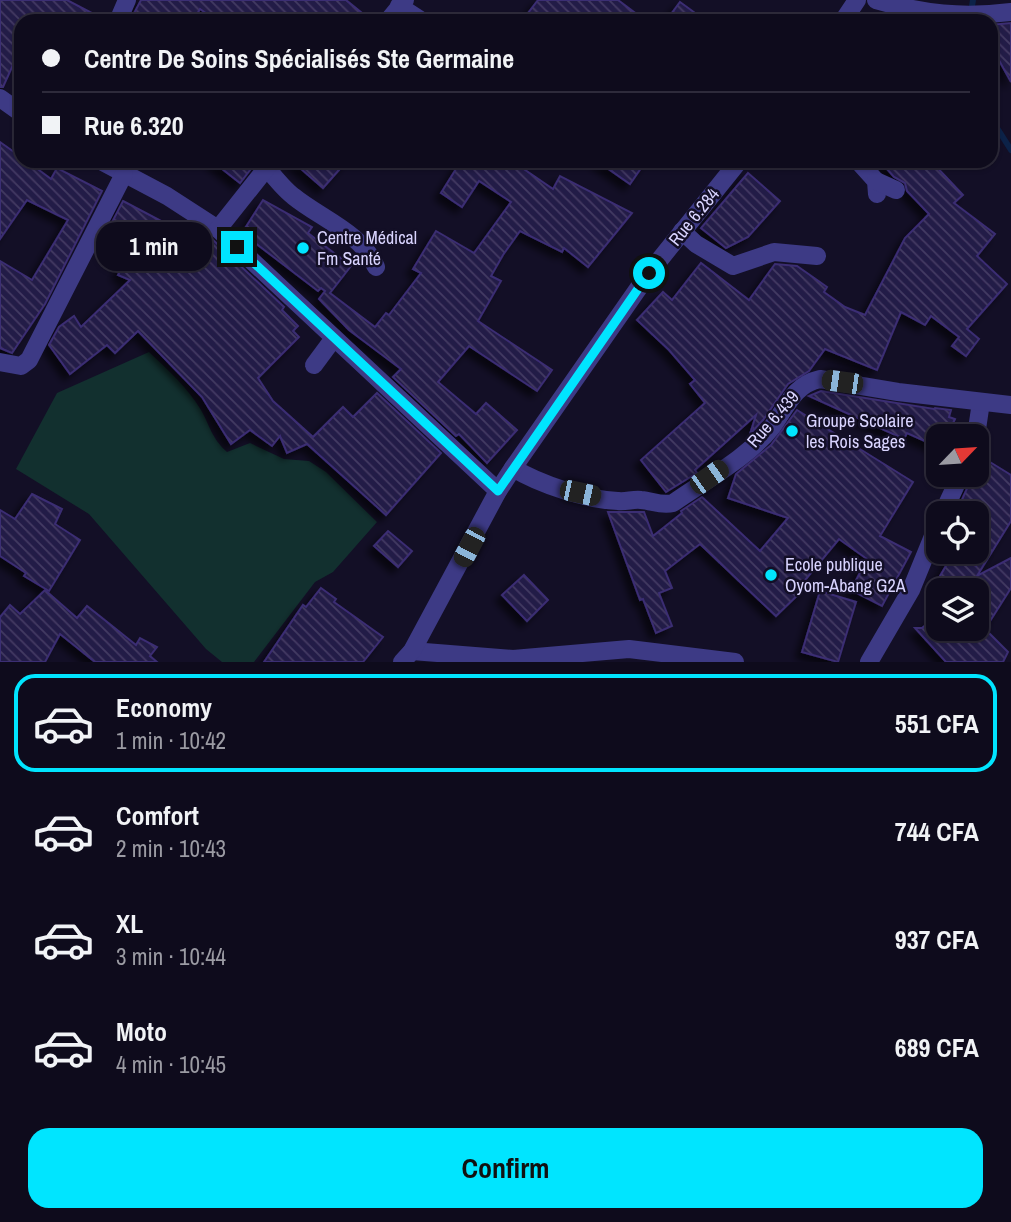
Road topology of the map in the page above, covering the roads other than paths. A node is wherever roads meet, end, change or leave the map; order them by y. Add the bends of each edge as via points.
1 (876, 0) edge
2 (1011, 12) edge
3 (936, 14) edge
4 (993, 14) edge
5 (113, 168) edge
6 (267, 168) edge
7 (271, 168) edge
8 (732, 168) edge
9 (863, 168) edge
10 (124, 174) junction
11 (896, 190) dead end
12 (218, 229) junction
13 (682, 231) junction
14 (817, 256) dead end
15 (376, 267) dead end
16 (334, 338) junction
17 (0, 362) edge
18 (314, 365) dead end
19 (981, 402) junction
20 (1011, 405) edge
21 (978, 424) edge
22 (513, 468) junction
23 (498, 491) junction
24 (926, 553) edge
25 (407, 657) edge
26 (514, 661) edge
27 (735, 662) edge
28 (869, 662) edge

1 - 3 street
2 - 4 street
5 - 10 street
6 - 12 street
7 - 15 street via 292,195 358,240
8 - 13 street, Rue 6.284
9 - 11 street via 876,188
10 - 12 street
10 - 17 street via 29,360 21,366
12 - 16 street
13 - 14 street via 733,266 774,252
13 - 22 street, Rue 6.284
16 - 18 street
16 - 23 street
19 - 20 street, Rue 6.439
19 - 21 street
19 - 22 street, Rue 6.439 via 820,379 807,382 760,440 673,503 663,505 580,493 541,483
22 - 23 street, Rue 6.284
23 - 25 street, Rue 6.284
24 - 28 street via 911,590
25 - 26 street
26 - 27 street via 629,649

